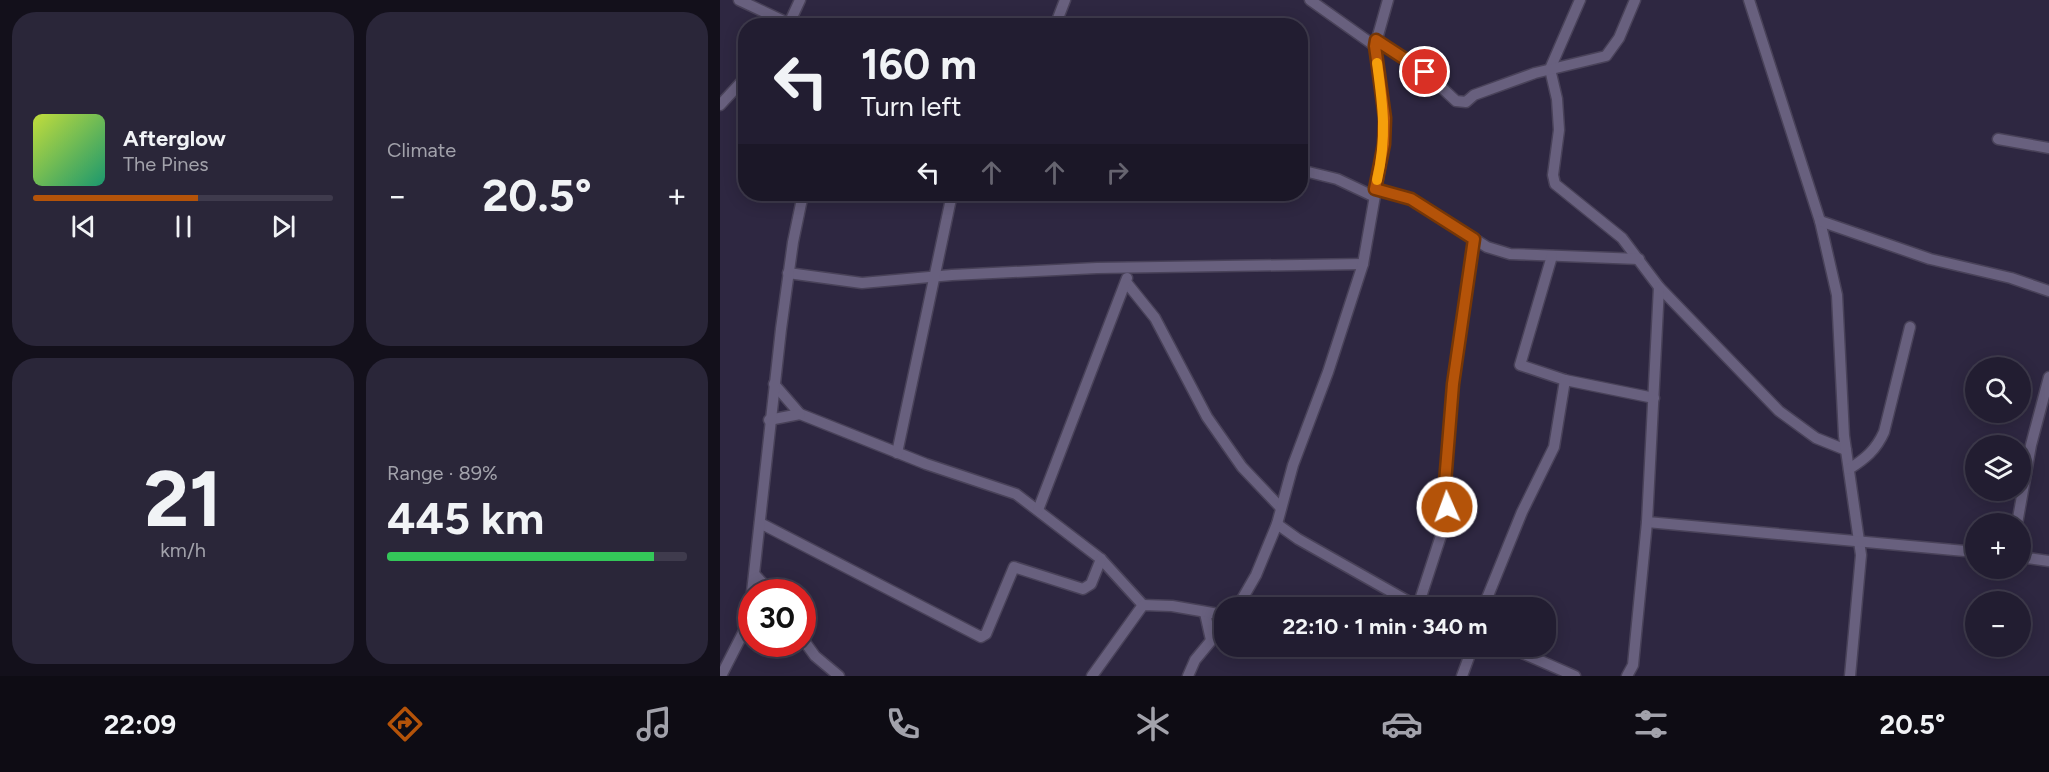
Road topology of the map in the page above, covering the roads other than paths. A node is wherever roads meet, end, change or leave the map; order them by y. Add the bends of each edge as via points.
1 (739, 0) edge
2 (800, 0) edge
3 (1065, 0) edge
4 (1310, 0) edge
5 (1388, 0) edge
6 (1580, 0) edge
7 (1635, 0) edge
8 (1749, 0) edge
9 (776, 18) edge
10 (794, 18) edge
11 (1058, 18) edge
12 (1376, 43) junction
13 (1550, 69) junction
14 (738, 86) edge
15 (720, 105) edge
16 (1998, 138) dead end
17 (2049, 148) edge
18 (1308, 172) edge
19 (1374, 192) junction
20 (802, 201) edge
21 (950, 201) edge
22 (1820, 221) junction
23 (1474, 239) junction
24 (1552, 256) junction
25 (1639, 259) junction
26 (1362, 264) junction
27 (1131, 268) junction
28 (788, 273) junction
29 (934, 278) junction
30 (1126, 282) junction
31 (1659, 287) junction
32 (2049, 291) edge
33 (1910, 327) dead end
34 (2049, 377) edge
35 (1565, 380) junction
36 (774, 384) junction
37 (1654, 398) junction
38 (800, 414) junction
39 (769, 420) junction
40 (1846, 450) junction
41 (897, 453) junction
42 (1849, 469) junction
43 (1281, 508) junction
44 (1038, 510) junction
45 (2019, 513) edge
46 (1647, 522) junction
47 (760, 523) junction
48 (1277, 524) junction
49 (1860, 541) junction
50 (1965, 551) edge
51 (1101, 559) junction
52 (2031, 559) edge
53 (2049, 561) edge
54 (755, 575) junction
55 (754, 579) edge
56 (759, 579) edge
57 (1243, 597) edge
58 (1401, 597) edge
59 (1422, 597) edge
60 (1487, 597) edge
61 (1143, 605) junction
62 (1205, 613) junction
63 (1214, 614) edge
64 (1214, 637) edge
65 (1211, 640) junction
66 (738, 643) edge
67 (816, 657) edge
68 (1469, 657) edge
69 (1531, 657) edge
70 (721, 676) edge
71 (839, 676) edge
72 (1092, 676) edge
73 (1188, 676) edge
74 (1462, 676) edge
75 (1575, 676) edge
76 (1627, 676) edge
77 (1850, 676) edge

1 - 9 street
2 - 10 street
3 - 11 street
4 - 12 street
5 - 12 street
6 - 13 street
7 - 13 street via 1619,38 1606,56
8 - 22 street
12 - 13 street via 1408,59 1461,103
12 - 19 street via 1385,118
13 - 25 street via 1559,120 1553,175 1556,184 1622,238
14 - 15 street
16 - 17 street
18 - 19 street
19 - 23 street via 1411,199
19 - 26 street
20 - 28 street
21 - 29 street
22 - 32 street via 1930,259
22 - 40 street via 1837,295
23 - 24 street via 1510,254
23 - 59 street via 1453,384 1444,495 1448,513
24 - 25 street
24 - 35 street via 1520,365
25 - 31 street
26 - 27 street
26 - 43 street
27 - 29 street
27 - 30 street
28 - 29 street via 862,283
28 - 36 street
29 - 41 street
30 - 43 street via 1155,318 1207,417 1242,467
30 - 44 street
31 - 37 street
31 - 40 street via 1779,411 1816,438
33 - 42 street via 1881,439 1865,459
34 - 45 street
35 - 37 street
35 - 60 street via 1554,447
36 - 38 street
36 - 39 street
37 - 46 street
38 - 39 street
38 - 41 street
39 - 47 street
40 - 42 street
41 - 44 street via 1016,494
42 - 49 street
43 - 48 street
44 - 51 street
46 - 49 street
46 - 76 street via 1634,665
47 - 51 street via 981,637 986,634 1014,567 1083,589 1091,584
47 - 54 street
48 - 57 street
48 - 58 street
49 - 50 street
49 - 77 street
51 - 61 street
52 - 53 street
54 - 55 street
54 - 56 street
61 - 62 street
61 - 72 street
62 - 63 street
62 - 65 street
64 - 65 street
65 - 73 street
66 - 70 street
67 - 71 street
68 - 74 street
69 - 75 street

